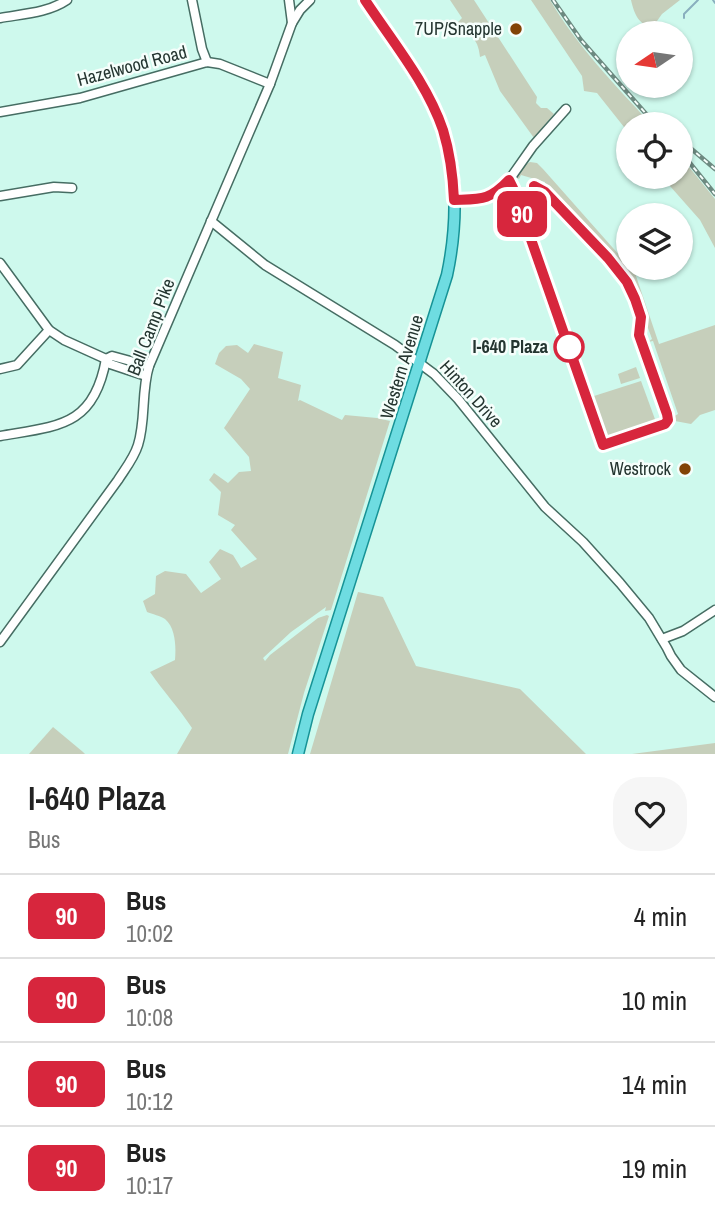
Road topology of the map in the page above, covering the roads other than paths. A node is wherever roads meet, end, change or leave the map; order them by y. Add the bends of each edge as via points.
1 (67, 0) edge
2 (192, 0) edge
3 (289, 0) edge
4 (310, 0) edge
5 (365, 0) edge
6 (0, 18) edge
7 (292, 23) junction
8 (207, 62) junction
9 (270, 84) junction
10 (566, 108) dead end
11 (0, 112) edge
12 (72, 188) dead end
13 (0, 196) edge
14 (454, 200) junction
15 (211, 221) junction
16 (0, 263) edge
17 (49, 330) junction
18 (106, 359) junction
19 (419, 363) junction
20 (149, 366) junction
21 (0, 369) edge
22 (146, 376) junction
23 (0, 436) edge
24 (715, 610) edge
25 (662, 639) junction
26 (0, 642) edge
27 (715, 697) edge
28 (298, 754) edge

1 - 6 street via 46,10
2 - 8 street
3 - 7 street, Ball Camp Pike
4 - 7 street
5 - 14 main road, Western Avenue via 420,83 442,127
7 - 9 street, Ball Camp Pike
8 - 9 street, Hazelwood Road
8 - 11 street, Hazelwood Road via 80,98
9 - 15 street, Ball Camp Pike
10 - 14 street via 492,196
12 - 13 street
14 - 19 main road, Western Avenue via 449,265
15 - 19 street, Hinton Drive via 265,265
15 - 20 street, Ball Camp Pike
16 - 17 street
17 - 18 street
17 - 21 street via 17,365
18 - 20 street via 112,356
18 - 22 street
18 - 23 street via 91,401 76,416 48,429
19 - 25 street, Hinton Drive via 458,399 545,507 603,562
19 - 28 main road, Western Avenue
20 - 22 street, Ball Camp Pike
22 - 26 street, Ball Camp Pike via 138,445 129,463
24 - 25 street
25 - 27 street, Hinton Drive via 681,670

